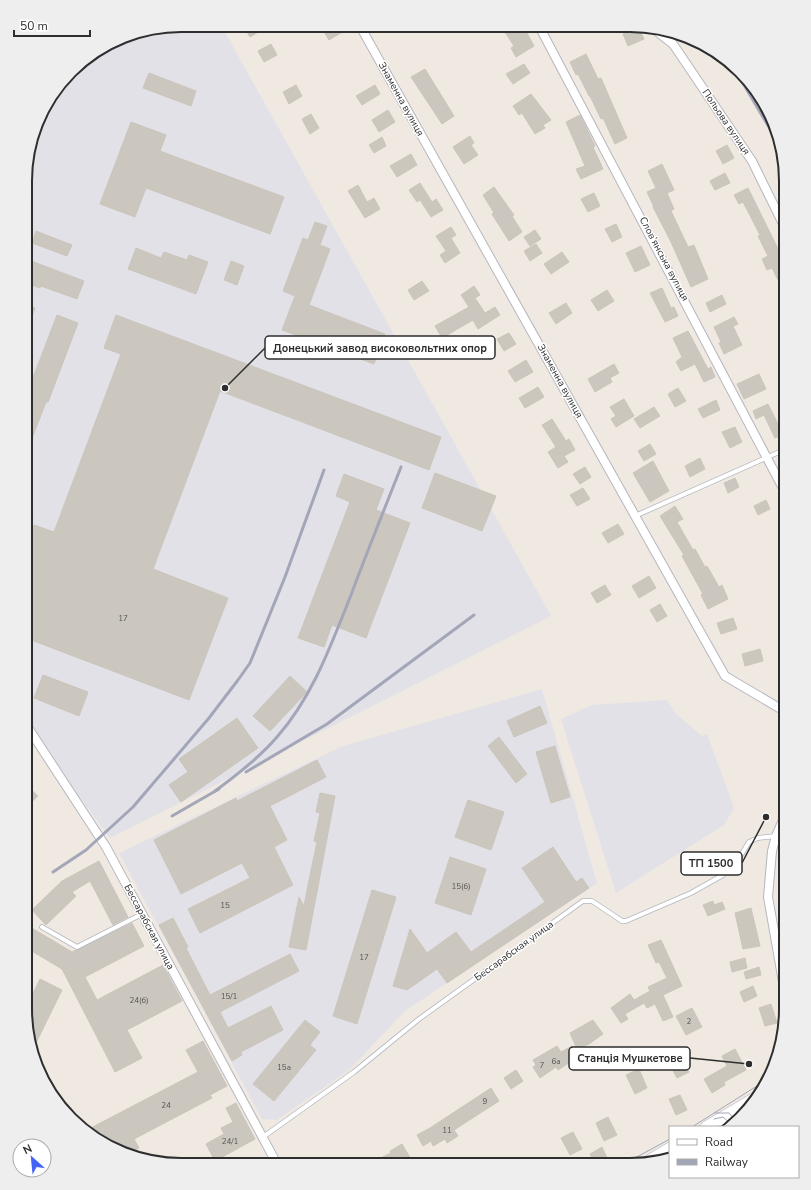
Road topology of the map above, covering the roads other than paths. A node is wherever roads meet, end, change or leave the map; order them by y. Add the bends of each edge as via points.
1 (363, 32) edge
2 (542, 32) edge
3 (662, 36) edge
4 (779, 216) edge
5 (779, 452) edge
6 (768, 458) junction
7 (779, 480) edge
8 (636, 516) junction
9 (779, 708) edge
10 (32, 732) edge
11 (779, 829) edge
12 (776, 836) junction
13 (142, 914) junction
14 (42, 926) dead end
15 (779, 959) edge
16 (723, 1123) edge
17 (710, 1126) edge
18 (263, 1137) junction
19 (669, 1149) edge
20 (658, 1155) edge
21 (272, 1158) edge

1 - 8 street, Знаменна вулиця
2 - 6 street, Слов’янська вулиця
3 - 4 street, Польова вулиця via 673,44 752,161
5 - 6 lane
6 - 7 street, Слов’янська вулиця
6 - 8 lane
8 - 9 street, Знаменна вулиця via 725,676
10 - 13 street, Бессарабская улица via 100,837
11 - 12 street
12 - 15 street via 768,896
12 - 18 lane, Бессарабская улица via 749,842 738,860 723,875 691,893 626,921 622,921 592,901 583,901 419,1019 354,1072
13 - 14 lane via 77,947
13 - 18 street, Бессарабская улица
16 - 17 main road
18 - 21 street, Бессарабская улица
19 - 20 main road

